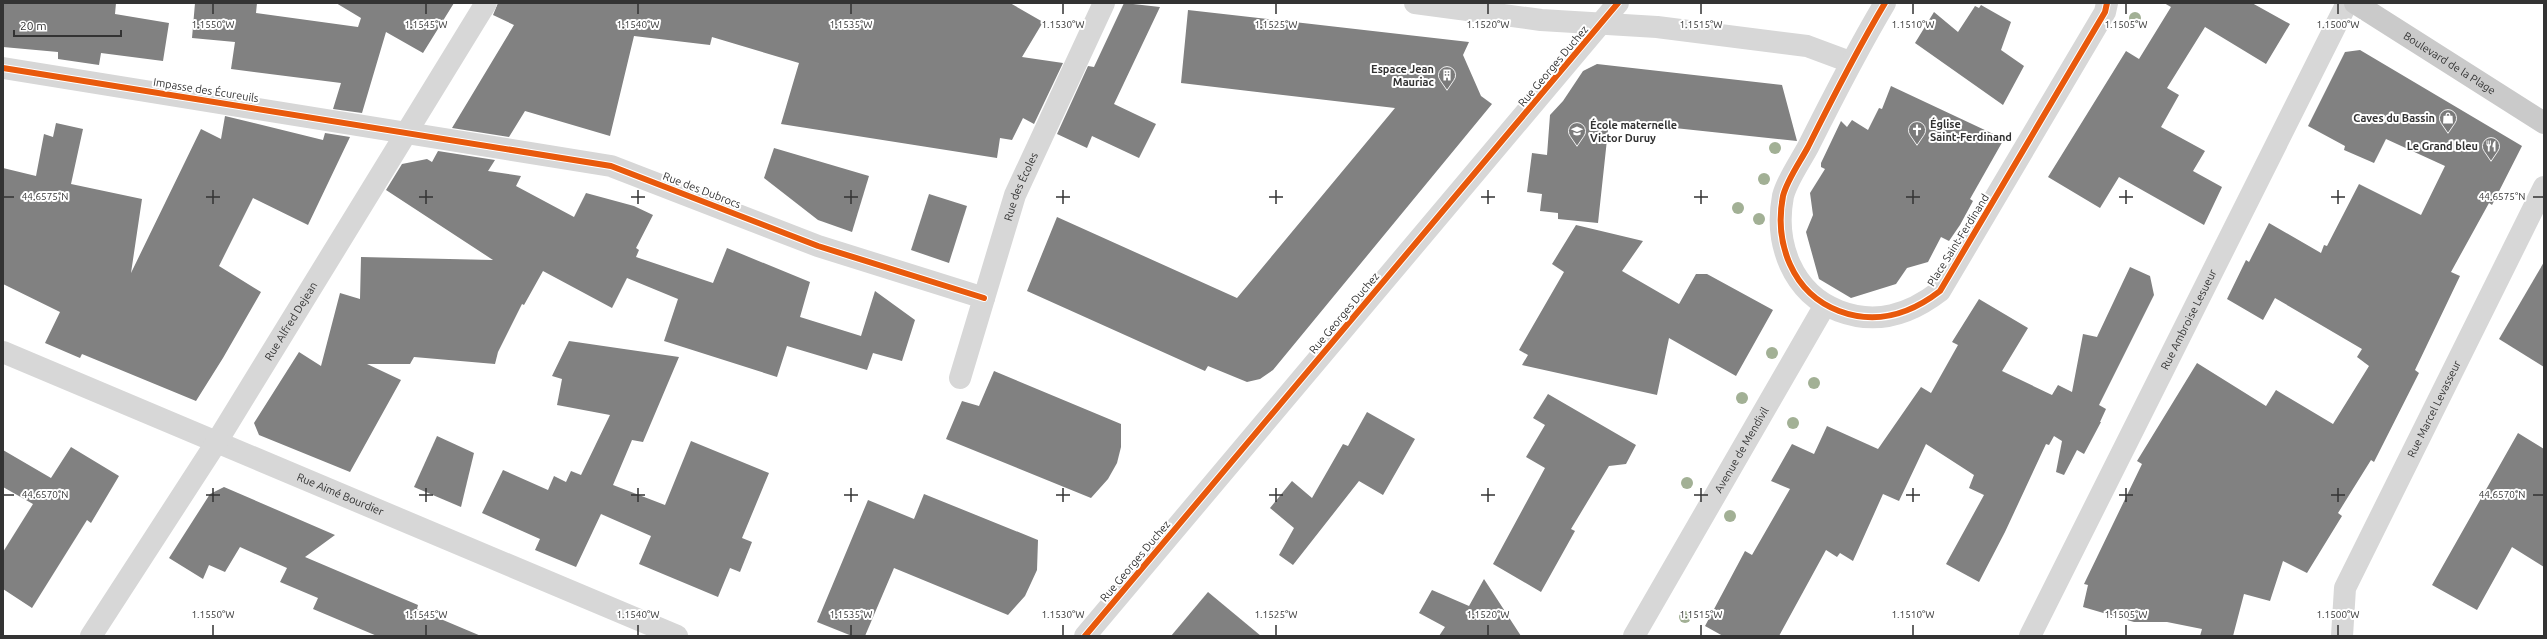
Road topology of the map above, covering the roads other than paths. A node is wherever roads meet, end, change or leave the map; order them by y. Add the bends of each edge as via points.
1 (486, 3) edge
2 (1104, 3) edge
3 (1415, 3) edge
4 (1618, 3) edge
5 (1885, 3) edge
6 (2107, 3) edge
7 (2346, 3) edge
8 (2355, 3) edge
9 (1602, 23) junction
10 (1850, 62) junction
11 (3, 68) edge
12 (2544, 123) edge
13 (405, 133) junction
14 (2544, 187) edge
15 (984, 298) junction
16 (1825, 305) junction
17 (3, 352) edge
18 (960, 378) dead end
19 (216, 443) junction
20 (92, 636) edge
21 (677, 636) edge
22 (1085, 636) edge
23 (1634, 636) edge
24 (2030, 636) edge
25 (2342, 636) edge

1 - 13 street, Rue Alfred Dejean
2 - 15 street, Rue des Écoles via 1015,195
3 - 9 street via 1541,20
4 - 9 street, Rue Georges Duchez
5 - 10 street, Place Saint-Ferdinand
6 - 16 street, Place Saint-Ferdinand via 2106,12 1940,291 1922,305 1896,316 1856,317
7 - 24 street, Rue Ambroise Lesueur
8 - 12 main road, Boulevard de la Plage
9 - 10 street via 1658,27 1807,46
9 - 22 street, Rue Georges Duchez
10 - 16 street, Place Saint-Ferdinand via 1784,195 1780,224 1785,255 1800,283
11 - 13 street, Impasse des Écureuils
13 - 15 street, Rue des Dubrocs via 611,166 818,246
13 - 19 street, Rue Alfred Dejean
14 - 25 street, Rue Marcel Levasseur via 2345,588
15 - 18 street, Rue des Écoles
16 - 23 street, Avenue de Mendivil
17 - 19 street, Rue Aimé Bourdier
19 - 20 street, Rue Alfred Dejean
19 - 21 street, Rue Aimé Bourdier

